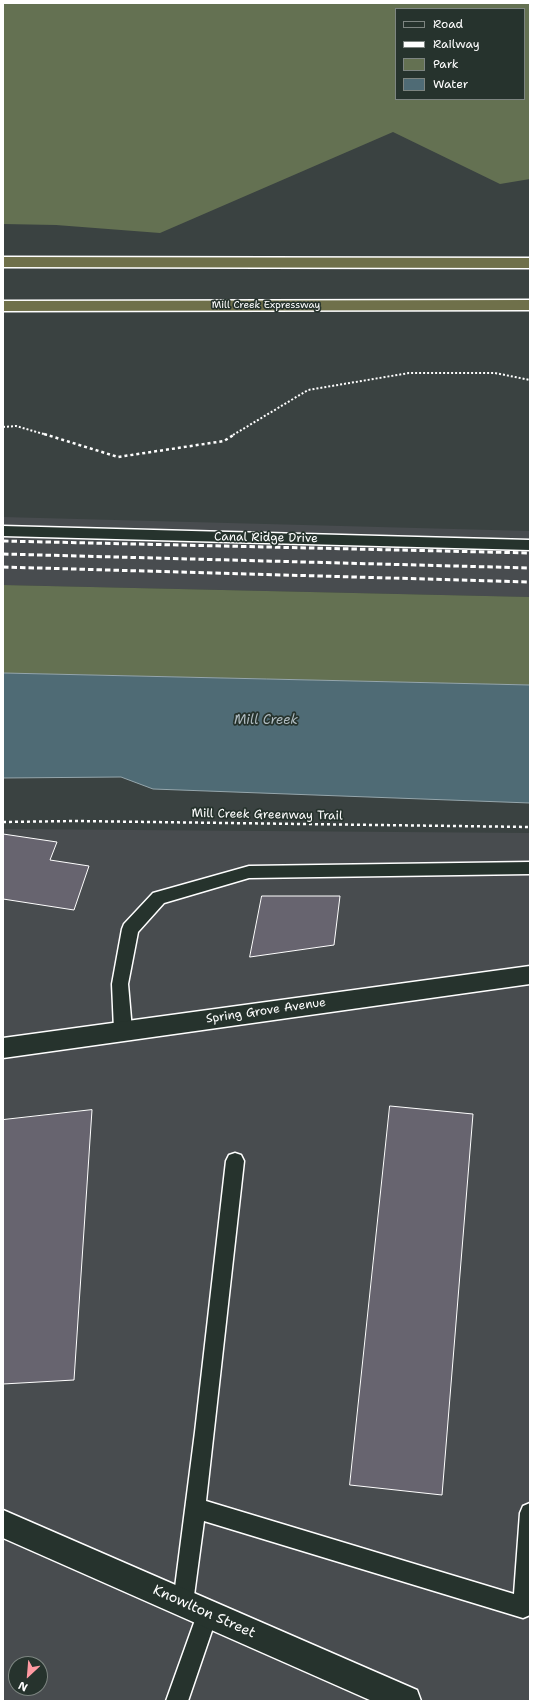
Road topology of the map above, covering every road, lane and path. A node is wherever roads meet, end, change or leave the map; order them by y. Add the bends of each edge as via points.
1 (3, 262) edge
2 (530, 264) edge
3 (3, 306) edge
4 (530, 306) edge
5 (530, 380) edge
6 (3, 427) edge
7 (3, 531) edge
8 (530, 545) edge
9 (3, 822) edge
10 (530, 827) edge
11 (530, 868) edge
12 (530, 975) edge
13 (124, 1030) junction
14 (3, 1048) edge
15 (235, 1161) dead end
16 (195, 1508) junction
17 (530, 1513) edge
18 (3, 1524) edge
19 (195, 1608) junction
20 (177, 1701) edge
21 (406, 1701) edge

1 - 2 highway
3 - 4 highway, Mill Creek Expressway
5 - 6 path via 495,373 409,372 308,390 224,441 118,457 16,426
7 - 8 lane, Canal Ridge Drive
9 - 10 path, Mill Creek Greenway Trail
11 - 13 lane via 249,872 158,898 130,929 120,984
12 - 13 main road, Spring Grove Avenue
13 - 14 main road, Spring Grove Avenue
15 - 16 lane
16 - 17 lane via 523,1607
16 - 19 lane
18 - 19 main road, Knowlton Street
19 - 20 lane
19 - 21 main road, Knowlton Street

